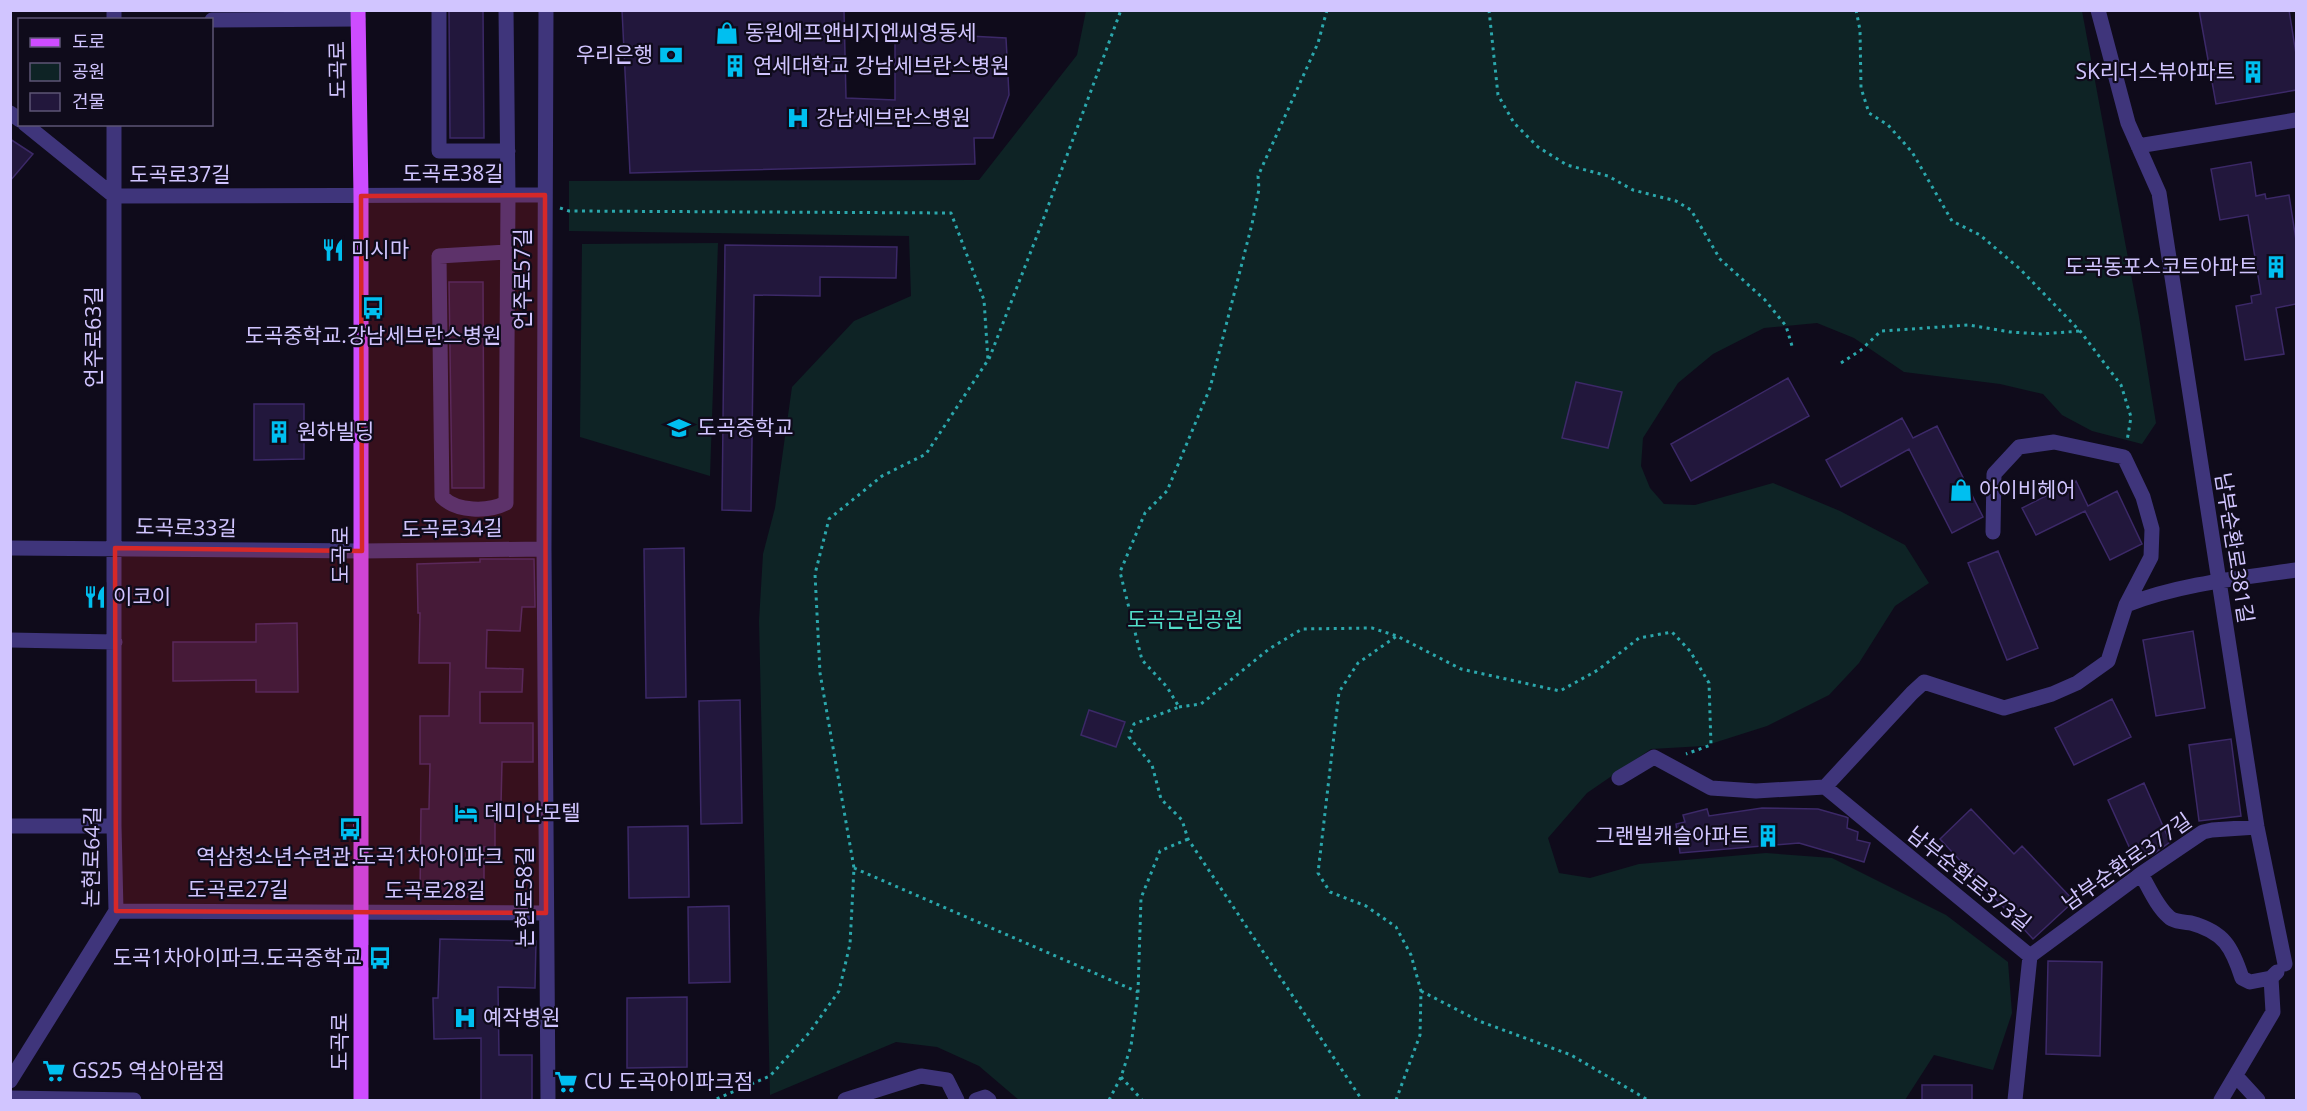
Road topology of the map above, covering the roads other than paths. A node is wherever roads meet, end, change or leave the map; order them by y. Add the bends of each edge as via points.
1 (439, 10) edge
2 (506, 10) edge
3 (546, 10) edge
4 (2098, 10) edge
5 (358, 15) edge
6 (213, 20) edge
7 (2296, 120) edge
8 (27, 126) edge
9 (114, 126) edge
10 (2138, 146) junction
11 (508, 151) junction
12 (361, 195) junction
13 (508, 195) junction
14 (545, 195) junction
15 (114, 196) junction
16 (507, 252) junction
17 (1993, 532) dead end
18 (10, 548) edge
19 (115, 548) junction
20 (543, 549) junction
21 (362, 551) junction
22 (2296, 570) edge
23 (2218, 582) junction
24 (2126, 605) junction
25 (10, 640) edge
26 (115, 642) junction
27 (1619, 778) dead end
28 (1825, 787) junction
29 (10, 826) edge
30 (114, 826) junction
31 (2257, 827) junction
32 (2141, 874) junction
33 (116, 911) junction
34 (360, 911) junction
35 (546, 913) junction
36 (2030, 956) junction
37 (2291, 963) edge
38 (2271, 978) junction
39 (2236, 1076) junction
40 (10, 1081) edge
41 (10, 1098) edge
42 (134, 1101) edge
43 (361, 1101) edge
44 (548, 1101) edge
45 (845, 1101) edge
46 (957, 1101) edge
47 (976, 1101) edge
48 (989, 1101) edge
49 (2015, 1101) edge
50 (2221, 1101) edge
51 (2258, 1101) edge

1 - 11 street via 439,151
2 - 11 street
3 - 14 street, 언주로57길
4 - 10 street, 남부순환로381길 via 2128,123
5 - 6 street
5 - 12 main road, 도곡로
7 - 10 street
8 - 15 street, 도곡로37길
9 - 15 street, 언주로63길
10 - 23 street, 남부순환로381길 via 2159,193
11 - 13 street
12 - 13 street, 도곡로38길
12 - 15 street, 도곡로37길
12 - 21 main road, 도곡로
13 - 14 street, 도곡로38길
13 - 16 street
14 - 20 street, 언주로57길
15 - 19 street, 언주로63길
16 - 16 street via 506,503 499,507 451,505 442,497 439,256
17 - 24 street via 1994,474 2019,447 2054,442 2124,457 2144,498 2152,529 2151,557
18 - 19 street, 도곡로33길
19 - 21 street, 도곡로33길
19 - 26 street, 논현로64길
20 - 21 street, 도곡로34길
20 - 35 street, 논현로58길
21 - 34 main road, 도곡로
22 - 23 street
23 - 24 street via 2145,597
23 - 31 street, 남부순환로381길
24 - 28 street via 2109,662 2077,683 2004,708 1924,682
25 - 26 street
26 - 30 street, 논현로64길
27 - 28 street via 1654,757 1711,789
28 - 36 street, 남부순환로373길
29 - 30 street
30 - 33 street, 논현로64길
31 - 32 street, 남부순환로377길 via 2203,832
31 - 37 street, 남부순환로381길
32 - 36 street, 남부순환로377길
32 - 38 street via 2171,919 2215,931 2223,937 2242,978 2250,982
33 - 34 street, 도곡로27길
33 - 40 street, 논현로64길
34 - 35 street, 도곡로28길
34 - 43 main road, 도곡로
35 - 44 street, 논현로58길
36 - 49 street, 남부순환로373길
37 - 38 street, 남부순환로381길
38 - 39 street via 2273,1012
39 - 50 street
39 - 51 street
41 - 42 street
45 - 46 street via 921,1076 947,1080
47 - 48 street via 985,1097

